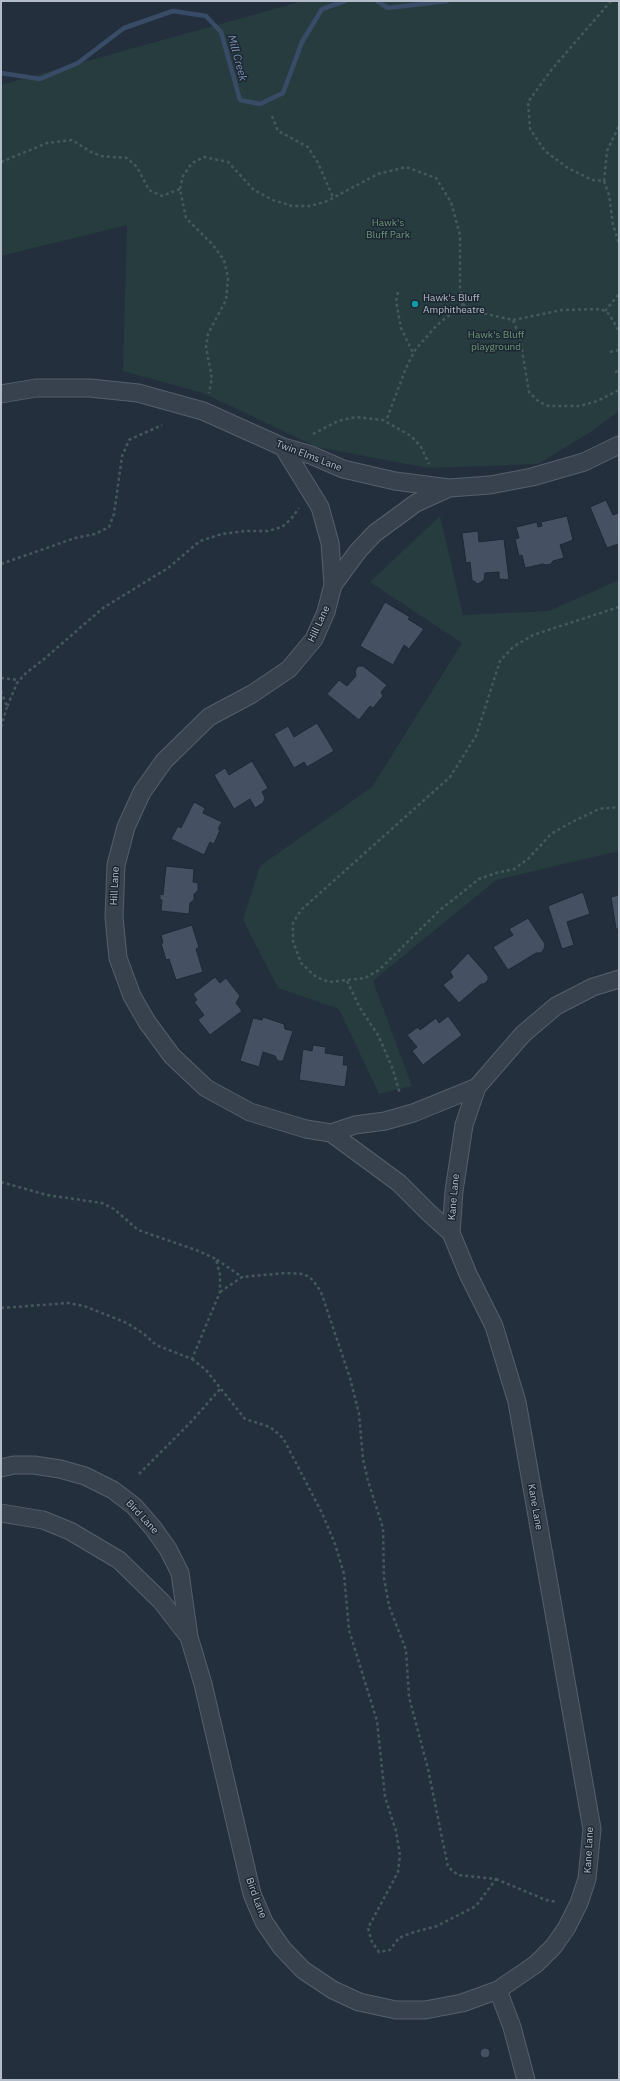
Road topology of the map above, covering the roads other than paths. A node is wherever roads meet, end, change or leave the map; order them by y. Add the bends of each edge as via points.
1 (1, 394) edge
2 (619, 445) edge
3 (283, 447) junction
4 (449, 488) junction
5 (333, 585) junction
6 (619, 979) edge
7 (477, 1087) junction
8 (331, 1134) junction
9 (452, 1233) junction
10 (1, 1468) edge
11 (1, 1513) edge
12 (189, 1637) junction
13 (498, 1990) junction
14 (526, 2080) edge

1 - 3 street, Twin Elms Lane via 36,388 90,388 138,393 203,411
2 - 4 street, Twin Elms Lane via 578,464 532,478
3 - 4 street, Twin Elms Lane via 311,455 343,469 395,481
3 - 5 street via 320,507 330,543
4 - 5 street via 416,503 375,533
5 - 8 street, Hill Lane via 326,612 314,639 289,669 252,694 209,717 164,761 142,792 126,827 116,865 114,918 118,958 132,996 172,1056 206,1088 250,1112
6 - 7 street, Kane Lane via 593,987 556,1006 523,1034
7 - 8 street via 413,1113 385,1121 355,1125
7 - 9 street, Kane Lane via 464,1125 458,1156
8 - 9 street via 399,1182
9 - 13 street, Kane Lane via 468,1274 494,1326 517,1402 592,1829 587,1879 567,1927 554,1946 536,1964
10 - 12 street, Bird Lane via 34,1465 85,1476 113,1490 134,1506 168,1548 180,1573
11 - 12 street, Bird Lane via 43,1520 94,1544 119,1560 156,1596
12 - 13 street, Bird Lane via 203,1684 252,1894 264,1922 282,1948 303,1970 333,1990 359,2002 396,2010 425,2010 462,2003
13 - 14 street via 512,2027

